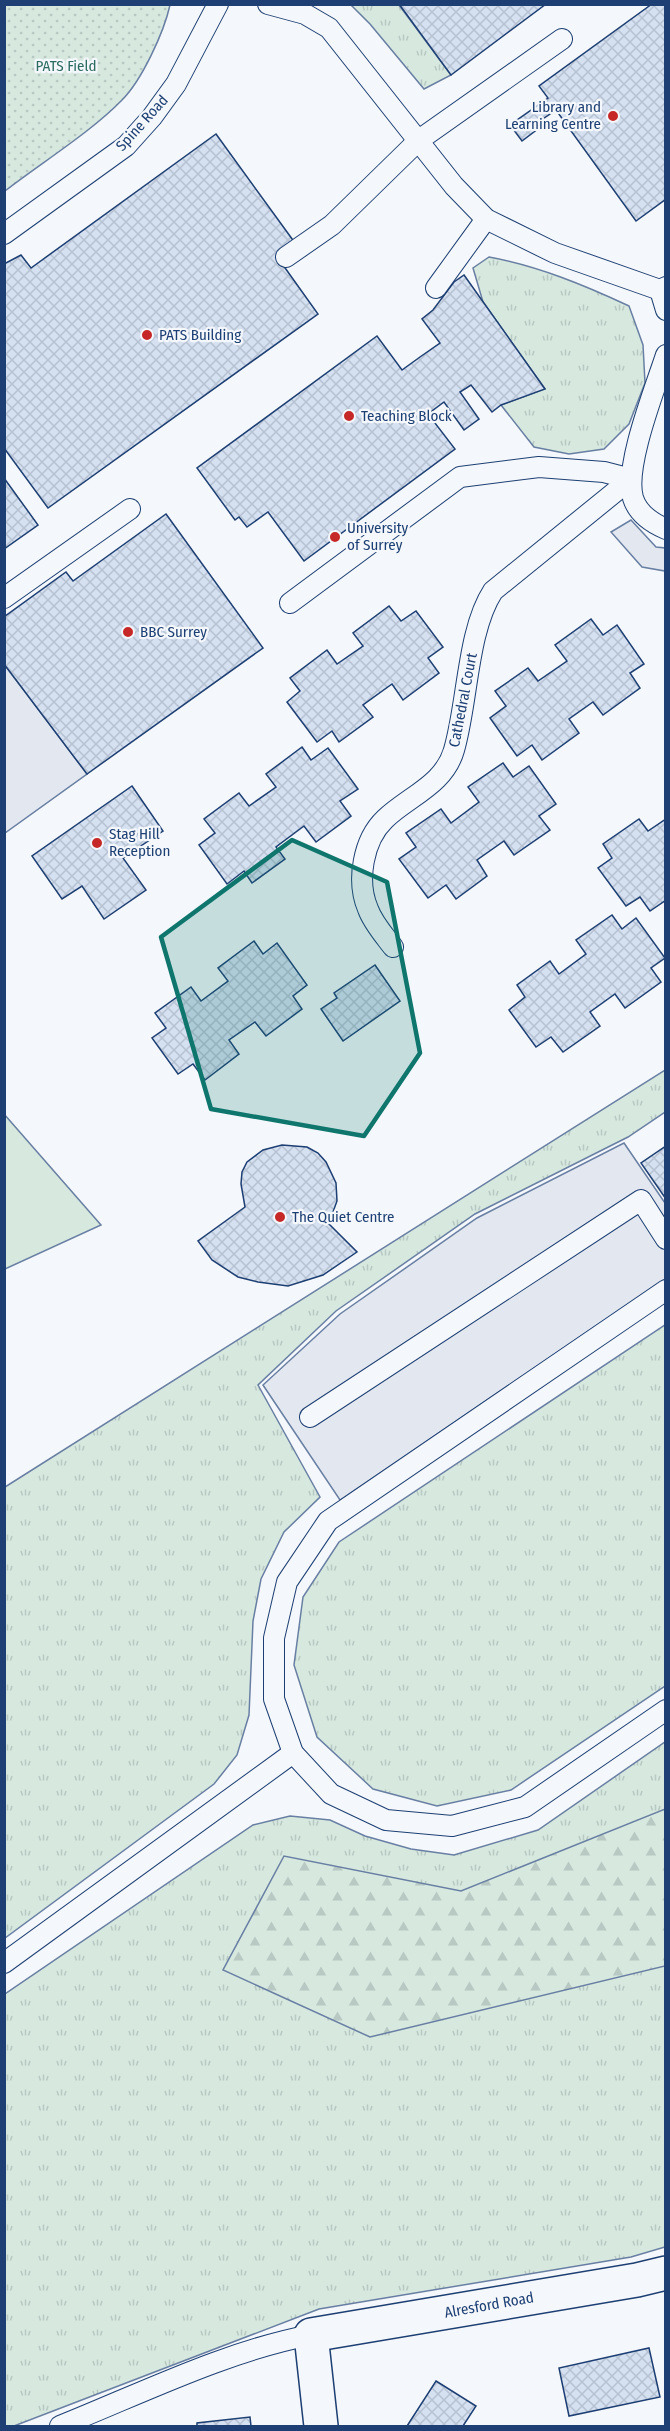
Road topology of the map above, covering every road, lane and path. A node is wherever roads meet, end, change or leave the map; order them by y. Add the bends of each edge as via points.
1 (218, 4) edge
2 (268, 4) edge
3 (562, 39) dead end
4 (419, 140) junction
5 (486, 219) junction
6 (4, 234) edge
7 (286, 257) dead end
8 (436, 288) dead end
9 (663, 288) edge
10 (666, 310) edge
11 (666, 355) edge
12 (631, 479) junction
13 (130, 509) dead end
14 (666, 529) edge
15 (4, 598) edge
16 (290, 603) dead end
17 (393, 947) dead end
18 (666, 1239) edge
19 (666, 1290) edge
20 (310, 1418) dead end
21 (666, 1710) edge
22 (293, 1753) junction
23 (4, 1963) edge
24 (666, 2273) edge
25 (311, 2335) junction
26 (60, 2427) edge
27 (321, 2427) edge

1 - 6 lane, Spine Road via 176,84 126,146
2 - 4 lane via 305,14 329,28
3 - 4 lane
4 - 5 lane via 454,186
4 - 7 lane via 332,225
5 - 8 lane
5 - 9 lane via 555,253
9 - 10 lane
11 - 12 lane
12 - 14 lane via 633,500 644,517
12 - 16 lane via 604,472 539,467 460,477
12 - 17 lane, Cathedral Court via 493,591 485,603 474,641 454,752 447,767 435,782 385,819 373,833 366,852 363,890 367,908
13 - 15 lane
18 - 20 lane via 641,1200
19 - 22 lane via 328,1521 287,1582 274,1638 274,1699
21 - 22 lane via 525,1807 452,1826 386,1820 331,1794
22 - 23 lane
24 - 25 street, Alresford Road
25 - 26 lane via 217,2363
25 - 27 street

